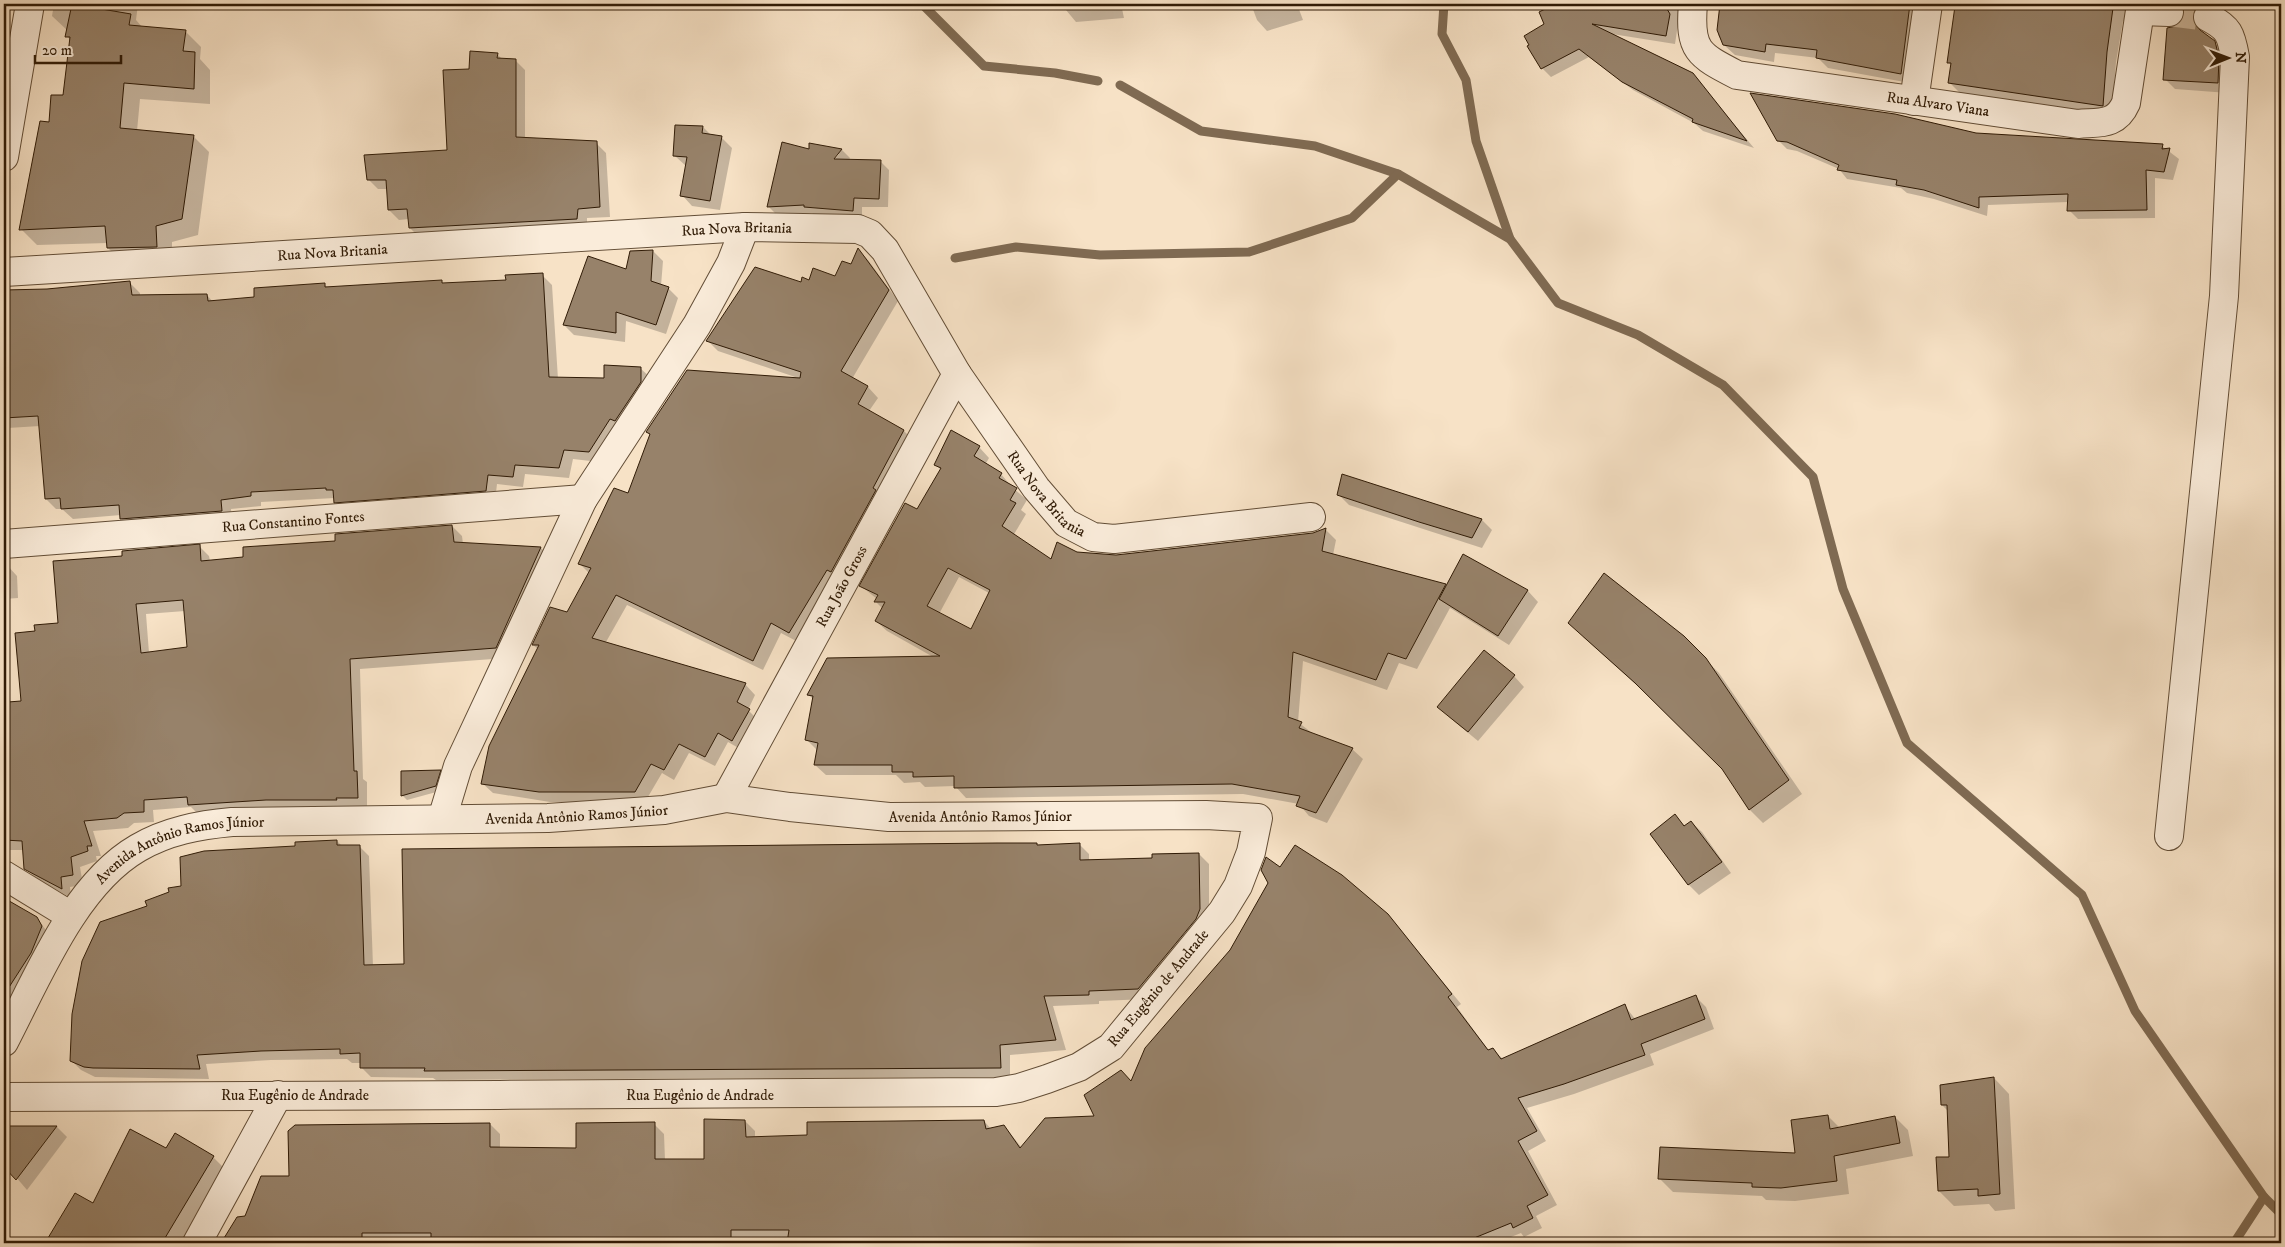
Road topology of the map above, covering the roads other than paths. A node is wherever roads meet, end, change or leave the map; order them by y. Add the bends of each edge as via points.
1 (30, 4) edge
2 (1693, 4) edge
3 (1928, 4) edge
4 (2140, 7) edge
5 (2169, 12) tunnel mouth
6 (2208, 17) tunnel mouth
7 (1914, 101) junction
8 (4, 156) edge
9 (745, 227) junction
10 (4, 272) edge
11 (958, 374) junction
12 (582, 499) junction
13 (1311, 517) dead end
14 (4, 544) edge
15 (726, 798) junction
16 (1258, 818) joint
17 (442, 819) junction
18 (2168, 836) dead end
19 (4, 875) edge
20 (71, 916) junction
21 (4, 1042) edge
22 (278, 1095) junction
23 (4, 1097) edge
24 (197, 1243) edge

1 - 8 street
2 - 7 street, Rua Alvaro Viana via 1693,40 1696,46 1708,60 1737,75
3 - 7 street
4 - 5 street
4 - 7 street, Rua Alvaro Viana via 2126,103 2117,118 2108,122 2078,124
6 - 18 street via 2224,26 2231,36 2235,57 2224,296
9 - 10 street, Rua Nova Britania
9 - 11 street, Rua Nova Britania via 849,228 870,234 899,271
9 - 12 street via 731,263 697,325
11 - 13 street, Rua Nova Britania via 1043,496 1066,523 1093,537 1114,540
11 - 15 street, Rua João Gross
12 - 14 street, Rua Constantino Fontes
12 - 17 street via 458,766
15 - 16 street, Avenida Antônio Ramos Júnior via 889,817 1206,815
15 - 17 street, Avenida Antônio Ramos Júnior via 664,810 548,818
16 - 22 street, Rua Eugênio de Andrade via 1251,852 1238,886 1222,912 1111,1047 1079,1066 1019,1088 996,1092 668,1096
17 - 20 street, Avenida Antônio Ramos Júnior via 232,822 197,826 168,834 117,862 94,884
19 - 20 street
20 - 21 street, Avenida Antônio Ramos Júnior
22 - 23 street, Rua Eugênio de Andrade
22 - 24 street

